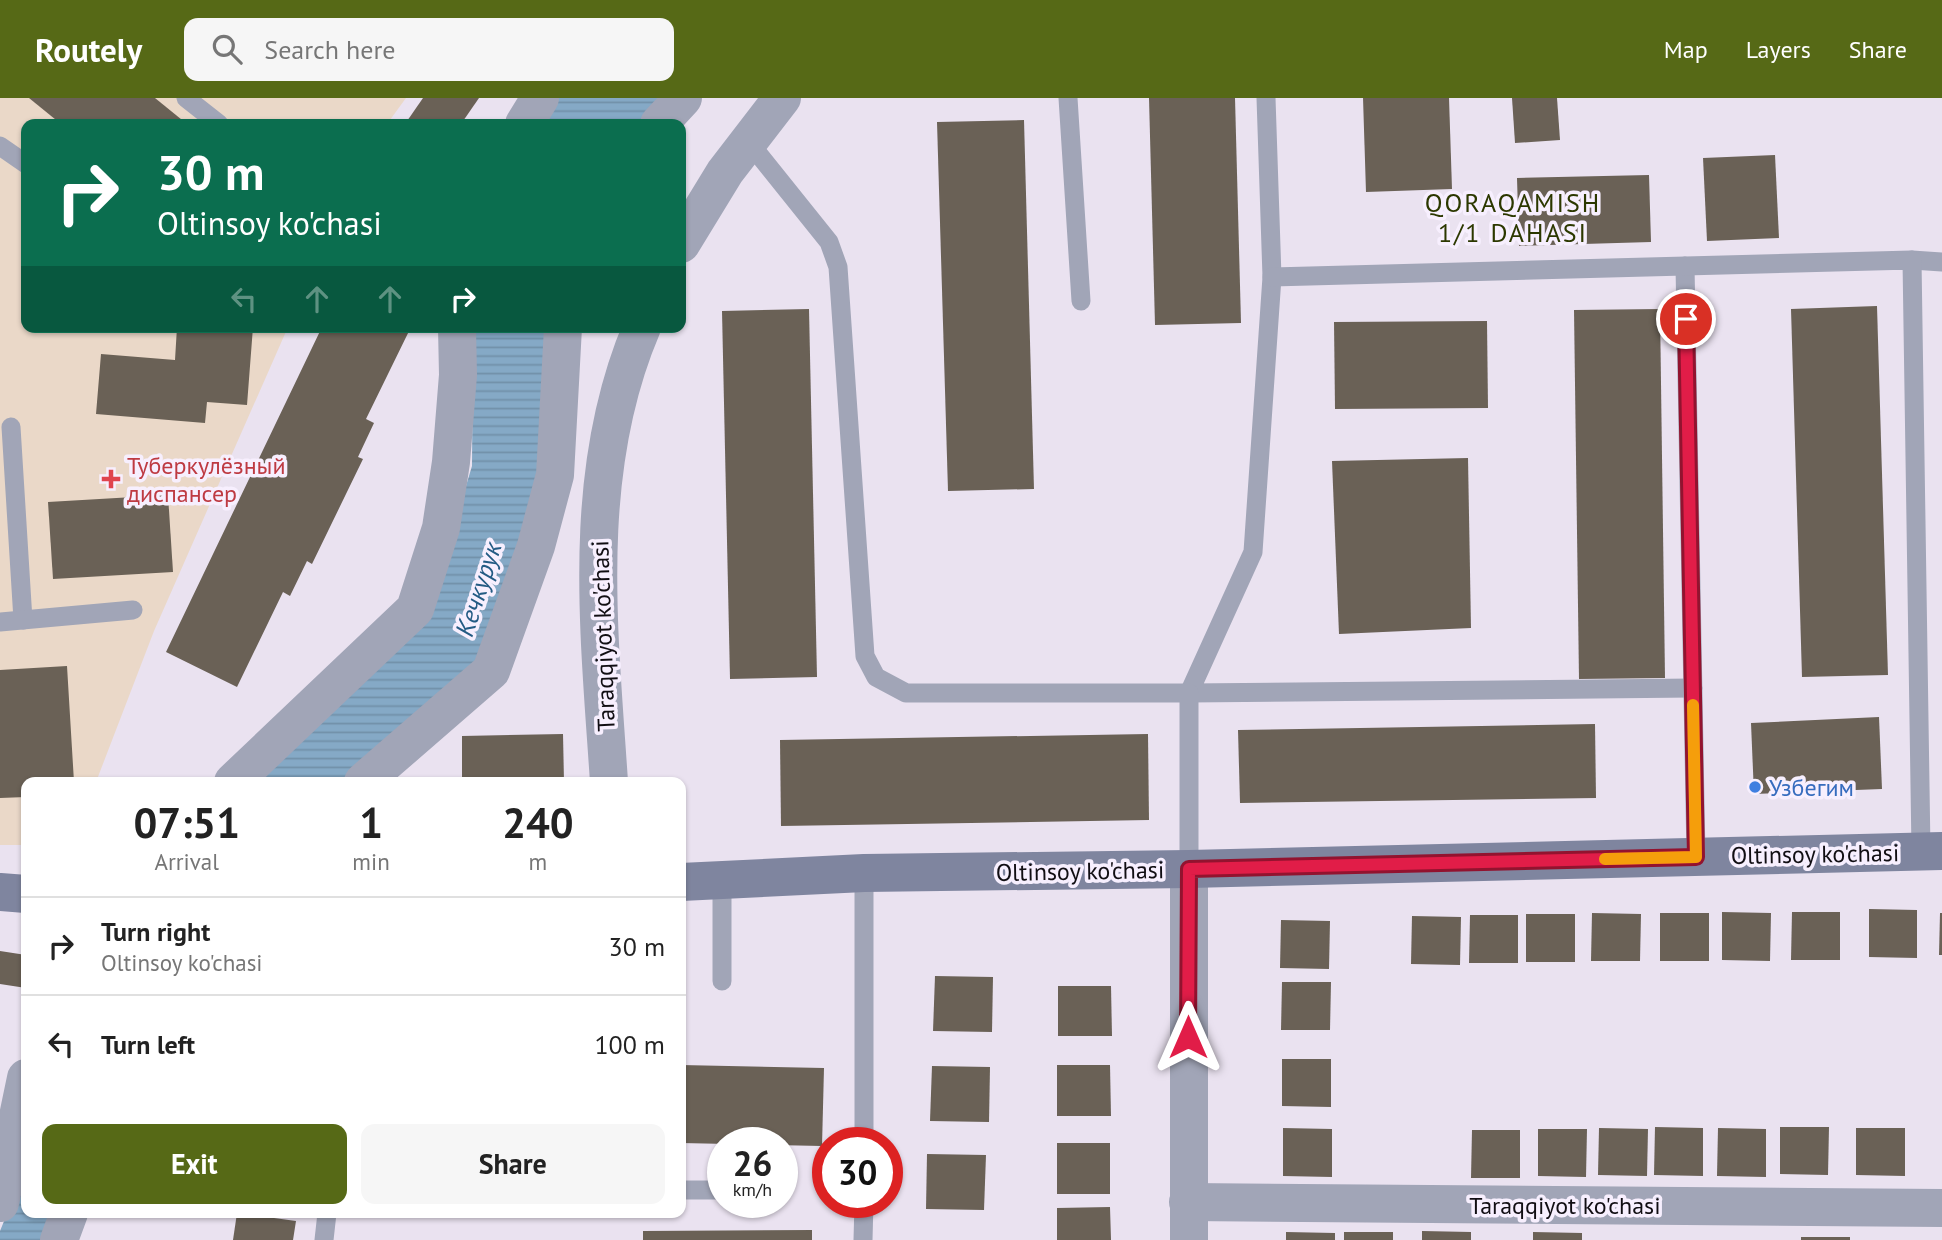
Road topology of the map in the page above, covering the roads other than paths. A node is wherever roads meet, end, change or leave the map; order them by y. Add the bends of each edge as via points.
1 (186, 98) edge
2 (540, 98) edge
3 (683, 98) edge
4 (782, 98) edge
5 (1068, 98) edge
6 (1266, 98) edge
7 (213, 119) edge
8 (527, 119) edge
9 (664, 119) edge
10 (748, 141) junction
11 (0, 146) edge
12 (21, 161) edge
13 (686, 235) edge
14 (1912, 260) junction
15 (1942, 261) edge
16 (1685, 266) junction
17 (1272, 278) junction
18 (1081, 301) dead end
19 (457, 333) edge
20 (563, 333) edge
21 (640, 333) edge
22 (11, 427) dead end
23 (133, 610) dead end
24 (23, 620) junction
25 (0, 621) edge
26 (1693, 688) junction
27 (1189, 693) junction
28 (238, 777) edge
29 (369, 777) edge
30 (609, 777) edge
31 (1931, 851) edge
32 (1696, 857) junction
33 (1189, 869) junction
34 (864, 873) junction
35 (722, 880) junction
36 (686, 882) edge
37 (0, 892) edge
38 (21, 894) edge
39 (722, 981) dead end
40 (21, 1102) edge
41 (864, 1127) edge
42 (686, 1190) edge
43 (707, 1190) edge
44 (1188, 1202) junction
45 (0, 1203) edge
46 (1942, 1208) edge
47 (67, 1218) edge
48 (326, 1218) edge
49 (864, 1218) edge
50 (59, 1240) edge
51 (324, 1240) edge
52 (863, 1240) edge
53 (1189, 1240) edge

1 - 7 lane
2 - 8 street
3 - 9 street
4 - 10 street
5 - 18 lane
6 - 17 lane
10 - 13 street
10 - 27 lane via 830,242 838,267 865,656 876,677 906,693
11 - 12 lane
14 - 15 lane
14 - 16 lane
14 - 31 lane
16 - 17 lane
16 - 26 lane
17 - 27 lane via 1253,552
19 - 28 street via 454,425 441,528 415,609
20 - 29 street via 555,475 536,546 491,671
21 - 30 street, Taraqqiyot ko'chasi via 607,449 598,535 596,578
22 - 24 lane
23 - 24 lane
24 - 25 lane
26 - 27 lane
26 - 32 lane
27 - 33 lane
31 - 32 street, Oltinsoy ko'chasi
32 - 33 street, Oltinsoy ko'chasi
33 - 34 street, Oltinsoy ko'chasi
33 - 44 street
34 - 35 street, Oltinsoy ko'chasi
34 - 41 lane
35 - 36 street, Oltinsoy ko'chasi
35 - 39 lane
37 - 38 street
40 - 45 street
42 - 43 lane
44 - 46 street, Taraqqiyot ko'chasi
44 - 53 street
47 - 50 street
48 - 51 lane
49 - 52 lane

